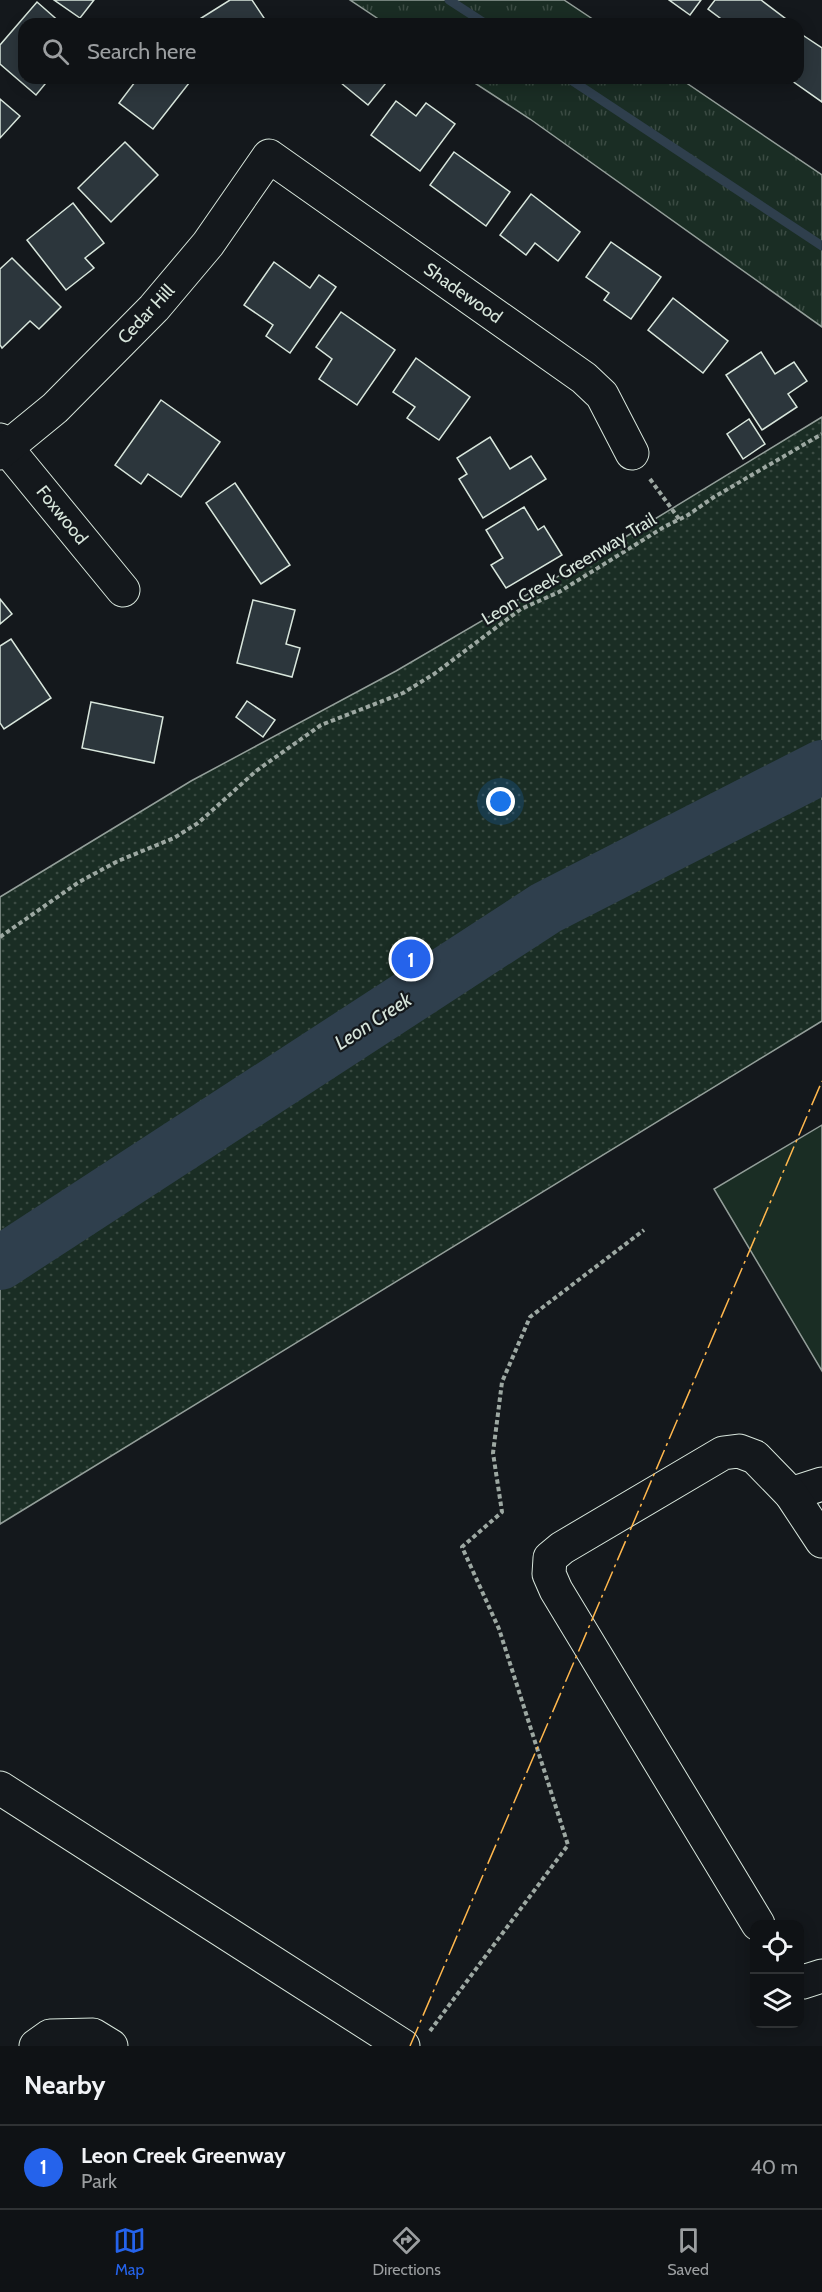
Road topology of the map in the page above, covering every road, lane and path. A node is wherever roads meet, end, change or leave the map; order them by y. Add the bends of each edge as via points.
1 (269, 156) joint
2 (822, 434) edge
3 (2, 447) edge
4 (632, 453) joint
5 (679, 519) junction
6 (123, 590) dead end
7 (0, 937) edge
8 (644, 1230) dead end
9 (822, 1484) edge
10 (791, 1494) junction
11 (822, 1541) edge
12 (0, 1788) edge
13 (756, 1920) edge
14 (822, 1976) edge
15 (804, 1982) edge
16 (415, 2041) edge
17 (36, 2046) edge
18 (111, 2046) edge

1 - 3 street, Cedar Hill via 208,244 154,308 55,408
1 - 4 street, Shadewood via 584,378 602,396
2 - 5 path, Leon Creek Greenway Trail
3 - 6 street, Foxwood
4 - 5 path
5 - 7 path, Leon Creek Greenway Trail via 559,592 521,609 403,693 321,726 256,771 198,823 79,882
8 - 16 path via 530,1317 502,1382 493,1453 502,1512 462,1547 500,1629 568,1845
9 - 10 street
10 - 11 street
10 - 13 street via 755,1457 739,1451 723,1453 550,1558 549,1574 556,1590
12 - 16 street
14 - 15 street
17 - 18 street via 50,2036 93,2035

